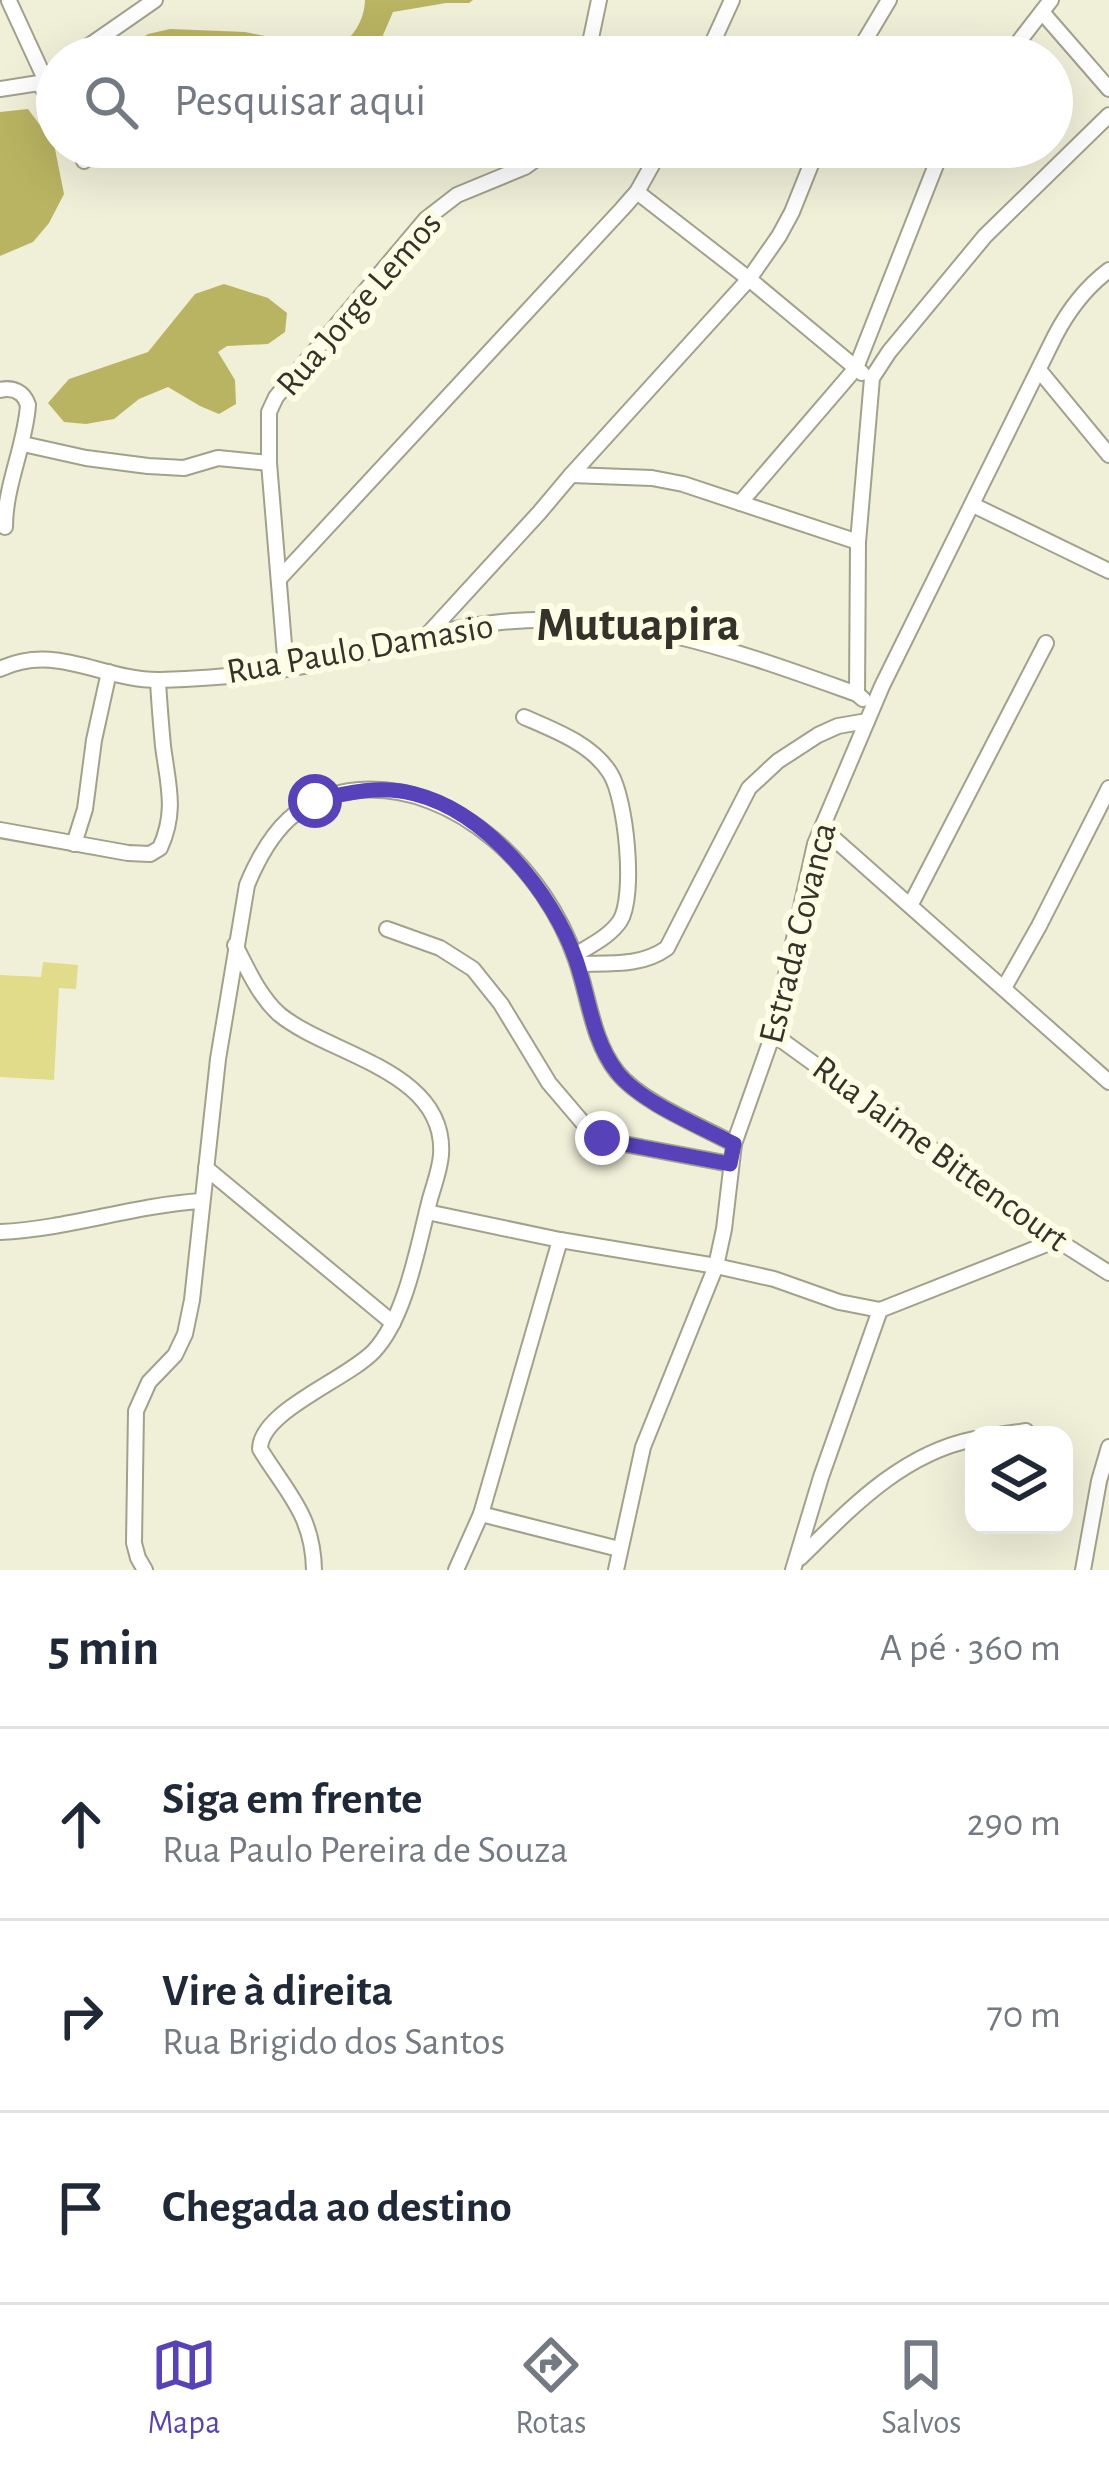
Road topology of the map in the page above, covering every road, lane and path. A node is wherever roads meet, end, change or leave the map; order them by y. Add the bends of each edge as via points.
1 (155, 0) edge
2 (599, 0) edge
3 (732, 0) edge
4 (889, 0) edge
5 (9, 1) edge
6 (1046, 6) edge
7 (104, 36) edge
8 (591, 36) edge
9 (713, 36) edge
10 (868, 36) edge
11 (1023, 36) edge
12 (1069, 36) edge
13 (1073, 42) edge
14 (36, 55) edge
15 (36, 80) edge
16 (0, 88) edge
17 (1109, 89) edge
18 (1109, 115) edge
19 (1073, 150) edge
20 (522, 168) edge
21 (650, 168) edge
22 (810, 168) edge
23 (935, 168) edge
24 (1055, 168) edge
25 (637, 192) junction
26 (1109, 270) edge
27 (749, 279) junction
28 (856, 368) junction
29 (1039, 370) junction
30 (872, 378) junction
31 (0, 389) edge
32 (23, 445) junction
33 (1109, 455) edge
34 (269, 463) junction
35 (571, 475) junction
36 (740, 503) junction
37 (973, 505) junction
38 (5, 527) dead end
39 (858, 542) junction
40 (1109, 571) edge
41 (279, 579) junction
42 (428, 634) junction
43 (1046, 644) dead end
44 (0, 669) edge
45 (286, 670) junction
46 (109, 672) junction
47 (158, 680) junction
48 (857, 694) junction
49 (870, 714) junction
50 (524, 717) dead end
51 (1109, 788) edge
52 (822, 828) junction
53 (0, 830) edge
54 (74, 844) junction
55 (911, 904) junction
56 (387, 929) dead end
57 (235, 945) junction
58 (576, 960) junction
59 (1004, 988) junction
60 (773, 1034) junction
61 (1109, 1082) edge
62 (734, 1144) junction
63 (730, 1164) junction
64 (206, 1168) junction
65 (202, 1201) junction
66 (427, 1212) junction
67 (0, 1232) edge
68 (560, 1240) junction
69 (1058, 1240) junction
70 (716, 1266) junction
71 (1109, 1273) edge
72 (880, 1310) junction
73 (393, 1323) junction
74 (965, 1442) edge
75 (1109, 1447) edge
76 (481, 1514) junction
77 (619, 1549) junction
78 (795, 1566) edge
79 (146, 1570) edge
80 (314, 1570) edge
81 (456, 1570) edge
82 (616, 1570) edge
83 (1083, 1570) edge

1 - 7 street
2 - 8 street
3 - 9 street
4 - 10 street
5 - 14 street
6 - 11 street
6 - 12 street
13 - 17 street
15 - 16 street
18 - 19 street
20 - 34 street, Rua Jorge Lemos via 480,183 426,218 276,397
21 - 25 street
22 - 27 street
23 - 28 street
24 - 30 street via 985,236
25 - 27 street
25 - 41 street
26 - 29 street, Estrada Covanca via 1073,305
27 - 28 street
27 - 35 street
28 - 30 street
28 - 36 street
29 - 33 street
29 - 37 street, Estrada Covanca
30 - 39 street
31 - 32 street via 26,398
32 - 34 street via 148,466 184,468 218,458
32 - 38 street
34 - 41 street, Rua Jorge Lemos
35 - 36 street via 652,478
35 - 42 street
36 - 39 street
37 - 40 street
37 - 49 street, Estrada Covanca
39 - 48 street
41 - 45 street, Rua Jorge Lemos
42 - 45 street, Rua Paulo Damasio
42 - 48 street, Rua Paulo Damasio via 553,619 650,628
43 - 55 street
44 - 46 street, Rua Paulo Damasio via 46,658
45 - 47 street, Rua Paulo Damasio
46 - 47 street, Rua Paulo Damasio
46 - 54 street
47 - 54 street via 171,794 160,848 128,853
48 - 49 street
49 - 52 street, Estrada Covanca
49 - 58 street via 818,735 749,788 667,949 639,962
50 - 58 street via 600,760 620,795 625,908 608,935
51 - 59 street
52 - 55 street
52 - 60 street, Estrada Covanca
53 - 54 street
55 - 59 street
56 - 63 street via 472,969 589,1130
57 - 58 street via 247,884 274,833 315,801 385,790 453,809 485,832 547,899
57 - 64 street
57 - 66 street via 280,1015 426,1101 442,1154
58 - 62 street via 619,1076
59 - 61 street
60 - 62 street, Estrada Covanca
60 - 69 street, Rua Jaime Bittencourt
62 - 63 street, Estrada Covanca
63 - 70 street, Estrada Covanca
64 - 65 street
64 - 73 street
65 - 67 street
65 - 79 street via 185,1334 136,1411 134,1543
66 - 68 street
66 - 73 street
68 - 70 street
68 - 76 street
69 - 71 street, Rua Jaime Bittencourt
69 - 72 street
70 - 72 street
70 - 77 street, Estrada Covanca via 650,1429
72 - 78 street
73 - 80 street via 369,1357 293,1406 260,1438 313,1538
74 - 78 street via 894,1472
75 - 83 street
76 - 77 street
76 - 81 street
77 - 82 street, Estrada Covanca

